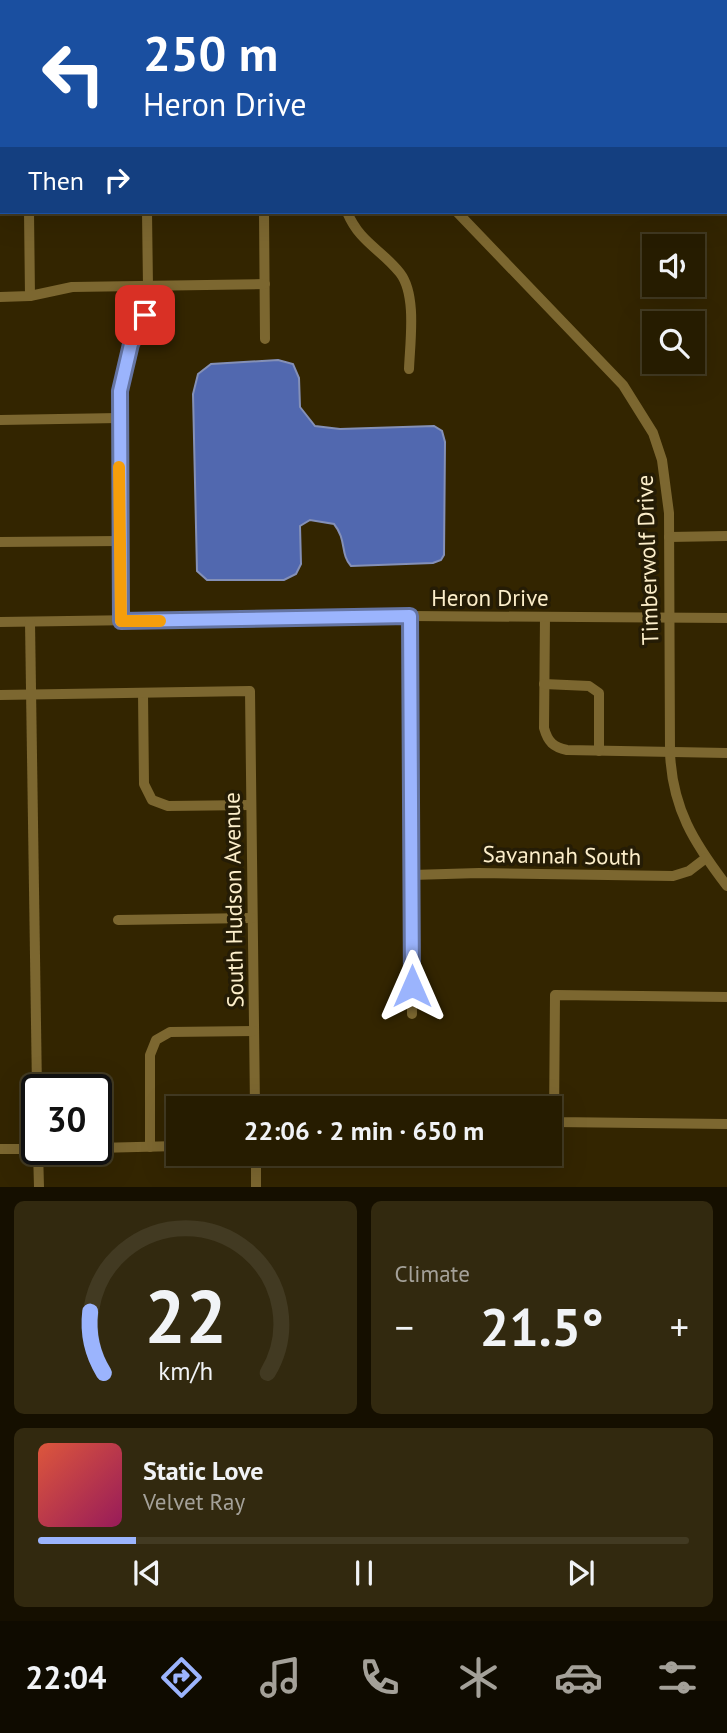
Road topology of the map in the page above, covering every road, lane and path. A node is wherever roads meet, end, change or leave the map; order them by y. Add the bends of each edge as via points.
1 (29, 214) edge
2 (147, 214) edge
3 (264, 214) edge
4 (348, 214) edge
5 (459, 214) edge
6 (265, 284) junction
7 (148, 287) junction
8 (30, 296) junction
9 (0, 297) edge
10 (265, 339) dead end
11 (409, 369) dead end
12 (119, 418) junction
13 (0, 419) edge
14 (727, 536) edge
15 (669, 537) junction
16 (120, 541) junction
17 (0, 542) edge
18 (410, 616) junction
19 (545, 617) junction
20 (670, 617) junction
21 (727, 618) edge
22 (121, 621) junction
23 (0, 622) edge
24 (30, 622) junction
25 (544, 684) junction
26 (143, 693) junction
27 (0, 695) edge
28 (30, 695) junction
29 (600, 751) junction
30 (670, 752) junction
31 (727, 753) edge
32 (251, 805) junction
33 (706, 858) junction
34 (412, 875) junction
35 (727, 886) edge
36 (252, 918) junction
37 (118, 920) dead end
38 (727, 997) edge
39 (412, 1014) dead end
40 (254, 1031) junction
41 (37, 1074) edge
42 (255, 1096) edge
43 (727, 1124) edge
44 (166, 1146) edge
45 (150, 1147) junction
46 (112, 1148) edge
47 (0, 1149) edge
48 (21, 1149) edge
49 (38, 1165) edge
50 (256, 1166) edge
51 (39, 1187) edge
52 (256, 1187) edge

1 - 8 street
2 - 7 street
3 - 6 street
4 - 11 street via 363,240 400,274 406,286 411,305
5 - 15 street, Timberwolf Drive via 639,407 662,460
6 - 7 street
6 - 10 street
7 - 8 street via 72,287
7 - 12 street via 145,315 123,373
8 - 9 street
12 - 13 street
12 - 16 street
14 - 15 street
15 - 20 street, Timberwolf Drive
16 - 17 street
16 - 22 street
18 - 19 street, Heron Drive
18 - 22 street, Heron Drive
18 - 34 street
19 - 20 street, Heron Drive
19 - 25 street
20 - 21 street, Heron Drive
20 - 30 street, Timberwolf Drive
22 - 24 street, Heron Drive
23 - 24 street, Heron Drive
24 - 28 street
25 - 29 street via 544,728 552,746
25 - 29 street via 589,687 599,693
26 - 28 street
26 - 32 street via 144,784 152,800 168,806
26 - 32 street, South Hudson Avenue via 250,691
27 - 28 street
28 - 41 street
29 - 30 street
30 - 31 street
30 - 33 street, Timberwolf Drive via 678,805
32 - 36 street, South Hudson Avenue
33 - 34 street, Savannah South via 673,876
33 - 35 street, Timberwolf Drive
34 - 39 street
36 - 37 street
36 - 40 street, South Hudson Avenue
38 - 43 street via 555,995 554,1122
40 - 42 street, South Hudson Avenue
40 - 45 street via 170,1032 156,1040 150,1055
44 - 45 street
45 - 46 street
47 - 48 street
49 - 51 street
50 - 52 street

